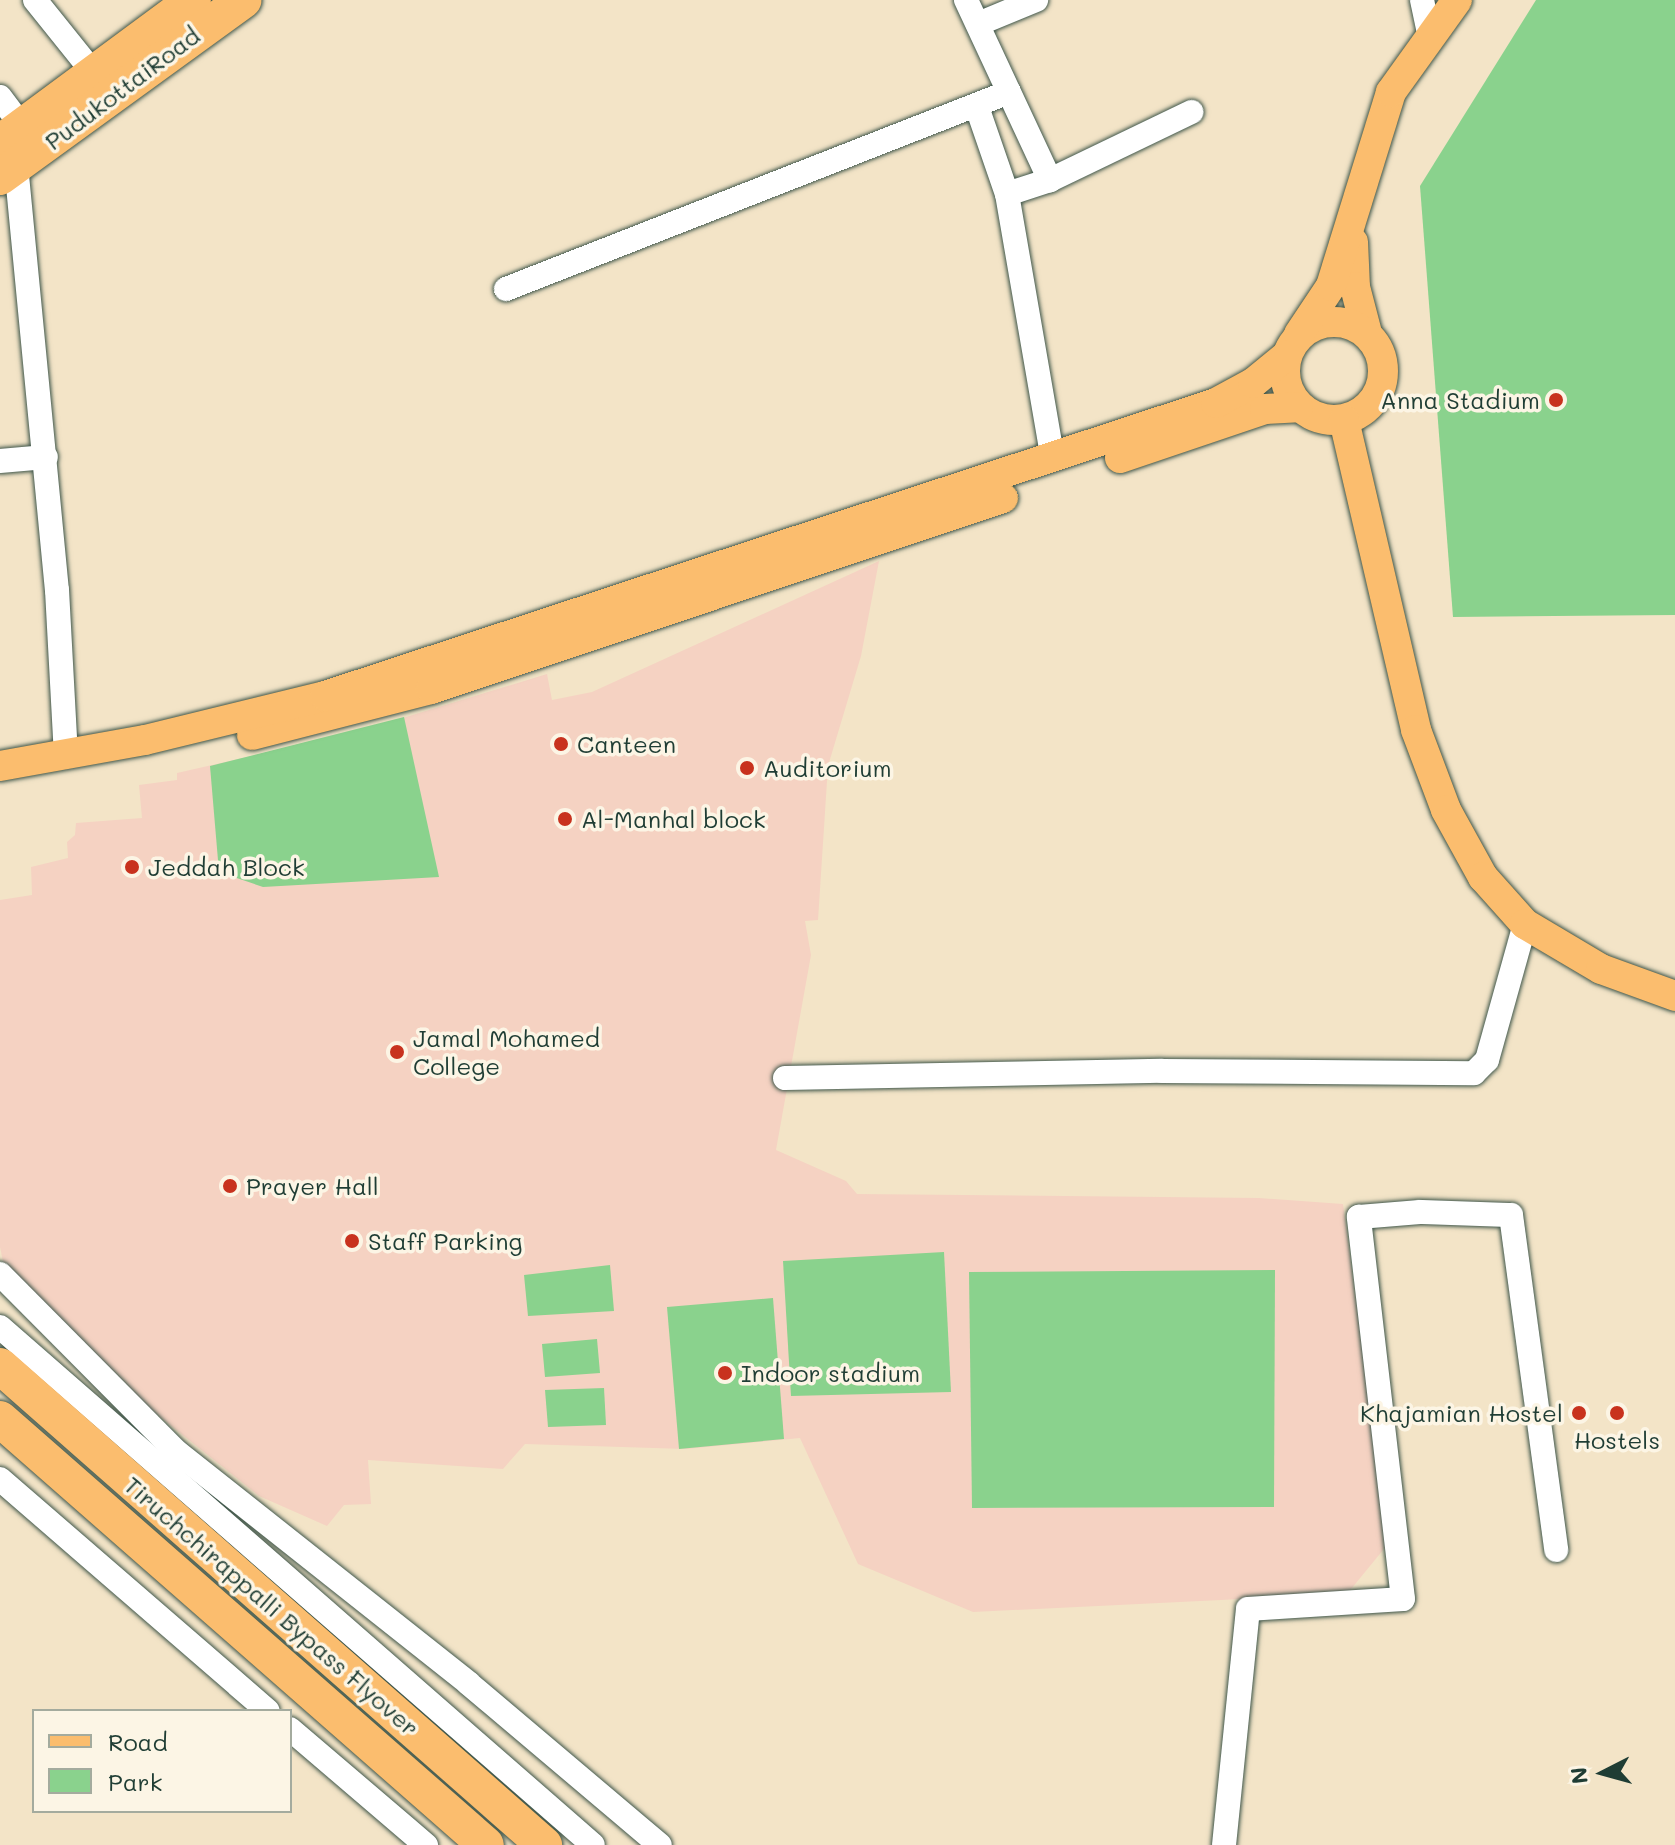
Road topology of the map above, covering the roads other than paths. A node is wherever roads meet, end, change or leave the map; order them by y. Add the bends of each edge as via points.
1 (35, 0) edge
2 (244, 0) edge
3 (966, 0) edge
4 (1036, 0) edge
5 (1422, 0) edge
6 (1457, 0) edge
7 (170, 6) edge
8 (978, 24) junction
9 (1430, 38) junction
10 (92, 71) junction
11 (1009, 92) junction
12 (0, 97) edge
13 (977, 107) junction
14 (1191, 112) dead end
15 (16, 152) edge
16 (1050, 180) junction
17 (1007, 194) junction
18 (1352, 216) junction
19 (506, 289) dead end
20 (1367, 333) junction
21 (1292, 345) junction
22 (1298, 407) junction
23 (1344, 420) junction
24 (46, 457) junction
25 (1053, 459) junction
26 (0, 461) edge
27 (834, 544) junction
28 (146, 749) junction
29 (66, 754) junction
30 (0, 766) edge
31 (0, 787) edge
32 (1525, 924) junction
33 (1675, 996) edge
34 (785, 1078) dead end
35 (0, 1274) edge
36 (0, 1327) edge
37 (0, 1366) edge
38 (0, 1419) edge
39 (0, 1479) edge
40 (1556, 1550) dead end
41 (266, 1709) edge
42 (292, 1731) edge
43 (426, 1845) edge
44 (486, 1845) edge
45 (544, 1845) edge
46 (593, 1845) edge
47 (660, 1845) edge
48 (1224, 1845) edge

1 - 10 street
2 - 15 highway, PudukottaiRoad
3 - 8 street
4 - 8 street
5 - 9 street
6 - 9 main road
7 - 10 highway
8 - 11 street
9 - 18 main road via 1391,92
10 - 15 highway
11 - 13 street
11 - 16 street
12 - 15 street
13 - 17 street
13 - 19 street
14 - 16 street
15 - 24 street
16 - 17 street
17 - 25 street
18 - 20 main road via 1355,287
18 - 21 main road via 1331,286
20 - 21 main road via 1333,322
20 - 23 main road via 1381,357 1383,380 1362,413
21 - 22 main road via 1285,383
21 - 25 main road via 1253,383 1216,403
22 - 23 main road via 1319,420
22 - 27 main road via 1265,409
23 - 32 main road via 1416,730 1446,810 1483,877
24 - 26 street
24 - 29 street
25 - 27 main road
27 - 28 main road
28 - 29 main road
28 - 31 main road
29 - 30 main road
32 - 33 main road via 1601,969
32 - 34 street via 1487,1060 1474,1073 1162,1071
35 - 47 street via 177,1452 468,1683
36 - 46 street
37 - 45 highway, Tiruchchirappalli Bypass Flyover
38 - 44 highway, Tiruchchirappalli Bypass Flyover
39 - 41 street
40 - 48 street via 1511,1215 1420,1212 1359,1217 1403,1599 1248,1609
42 - 43 street

